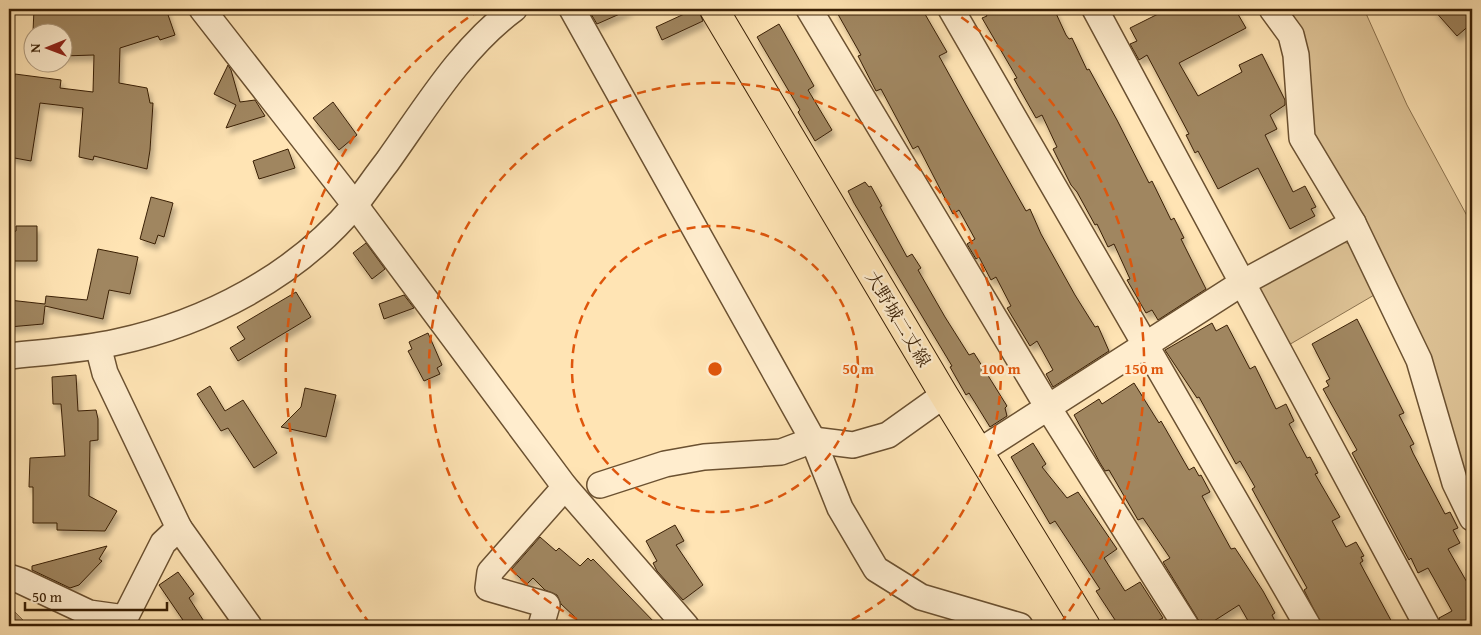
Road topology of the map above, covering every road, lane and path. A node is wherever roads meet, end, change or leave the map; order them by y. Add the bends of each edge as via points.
1 (202, 9) edge
2 (514, 9) edge
3 (572, 9) edge
4 (714, 9) edge
5 (809, 9) edge
6 (951, 9) edge
7 (1095, 9) edge
8 (1272, 9) edge
9 (355, 205) junction
10 (1353, 223) junction
11 (1242, 283) junction
12 (98, 346) junction
13 (1145, 346) junction
14 (9, 356) edge
15 (944, 395) junction
16 (1048, 409) junction
17 (813, 440) junction
18 (980, 451) junction
19 (600, 485) dead end
20 (565, 487) junction
21 (1472, 518) edge
22 (179, 528) junction
23 (9, 577) edge
24 (249, 626) edge
25 (541, 626) edge
26 (686, 626) edge
27 (1020, 626) edge
28 (1086, 626) edge
29 (1186, 626) edge
30 (1308, 626) edge
31 (1427, 626) edge

1 - 9 street
2 - 9 street via 470,49
3 - 17 street
4 - 15 main road, 大野城二丈線
5 - 16 street
6 - 13 street
7 - 11 street
8 - 10 street via 1291,35 1296,54 1302,138
9 - 12 street via 288,266 241,296 195,318
9 - 20 street
10 - 11 street
10 - 21 street via 1419,360 1455,483
11 - 13 street
11 - 31 street
12 - 14 street
12 - 22 street via 105,373
13 - 16 street
13 - 30 street
15 - 17 street via 888,434 853,445
15 - 18 main road, 大野城二丈線
16 - 18 street
16 - 29 street
17 - 19 street via 781,452 704,457 665,464
17 - 27 street via 840,508 876,569 920,597
18 - 28 main road, 大野城二丈線
20 - 25 street via 490,572 488,588 547,605
20 - 26 street
22 - 23 street via 163,543 124,618 89,613
22 - 24 street

